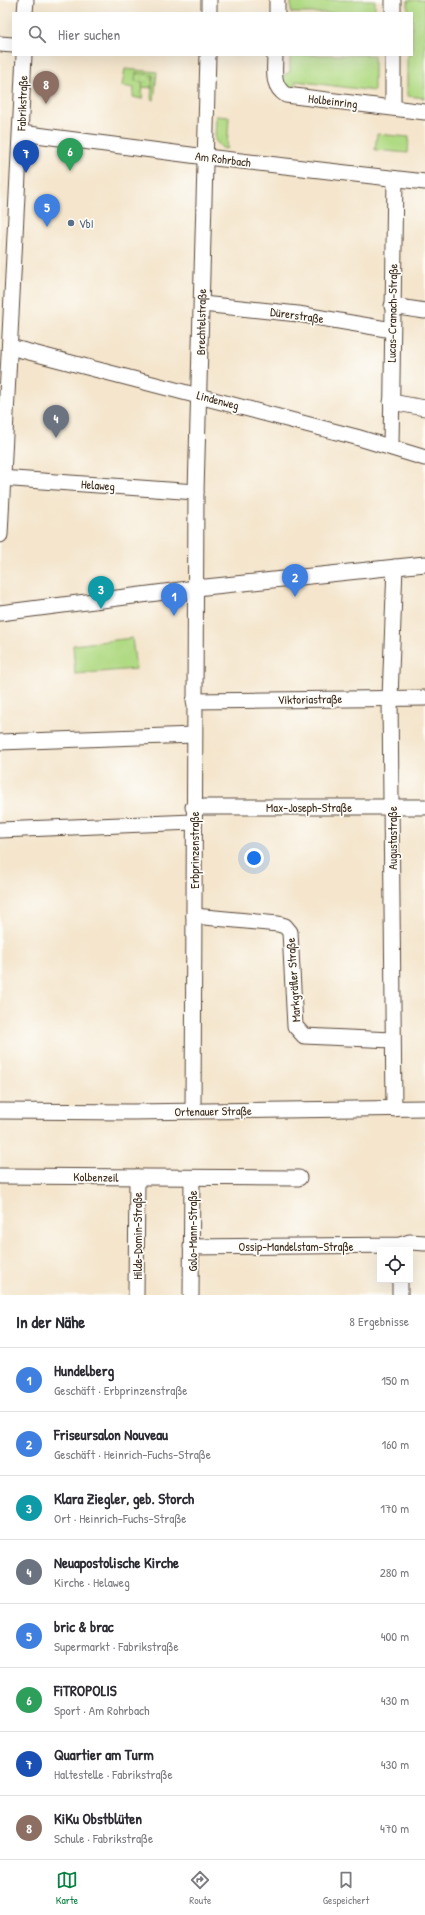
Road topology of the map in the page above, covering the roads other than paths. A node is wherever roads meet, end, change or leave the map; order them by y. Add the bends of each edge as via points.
1 (26, 0) edge
2 (209, 0) edge
3 (277, 0) edge
4 (393, 0) edge
5 (25, 12) edge
6 (209, 12) edge
7 (277, 12) edge
8 (393, 12) edge
9 (0, 44) edge
10 (12, 45) edge
11 (24, 56) edge
12 (208, 56) edge
13 (275, 56) edge
14 (393, 56) edge
15 (392, 108) junction
16 (425, 112) edge
17 (21, 133) junction
18 (206, 157) junction
19 (395, 179) junction
20 (425, 182) edge
21 (202, 304) junction
22 (392, 306) junction
23 (425, 311) edge
24 (392, 330) junction
25 (10, 347) junction
26 (200, 396) junction
27 (391, 402) junction
28 (425, 408) edge
29 (391, 446) junction
30 (425, 458) edge
31 (2, 478) edge
32 (196, 492) junction
33 (0, 535) edge
34 (425, 564) edge
35 (395, 567) junction
36 (196, 588) junction
37 (0, 613) edge
38 (390, 698) junction
39 (425, 698) edge
40 (194, 701) junction
41 (194, 735) junction
42 (0, 742) edge
43 (392, 807) junction
44 (425, 808) edge
45 (193, 814) junction
46 (0, 830) edge
47 (194, 916) junction
48 (392, 1040) junction
49 (425, 1108) edge
50 (394, 1109) junction
51 (0, 1111) edge
52 (192, 1111) junction
53 (0, 1176) edge
54 (137, 1177) junction
55 (192, 1178) junction
56 (300, 1178) dead end
57 (425, 1243) edge
58 (192, 1247) junction
59 (402, 1247) edge
60 (377, 1248) edge
61 (400, 1283) edge
62 (136, 1295) edge
63 (191, 1295) edge
64 (400, 1295) edge

1 - 5 street
2 - 6 street
3 - 7 street
4 - 8 street
9 - 10 street
11 - 17 street, Fabrikstraße
12 - 18 street, Brechtelstraße
13 - 15 street, Holbeinring via 275,83 286,95
14 - 15 street
15 - 16 street, Holbeinring
17 - 18 street, Am Rohrbach
17 - 25 street, Fabrikstraße
18 - 19 street, Am Rohrbach
18 - 21 street, Brechtelstraße
19 - 20 street, Am Rohrbach
19 - 22 street, Lucas-Cranach-Straße
21 - 24 street, Dürerstraße via 298,314
21 - 26 street, Brechtelstraße
22 - 23 street
22 - 24 street, Lucas-Cranach-Straße
24 - 27 street, Lucas-Cranach-Straße
25 - 26 street, Lindenweg
25 - 31 street, Fabrikstraße
26 - 29 street, Lindenweg
26 - 32 street, Brechtelstraße
27 - 28 street
27 - 29 street, Lucas-Cranach-Straße
29 - 30 street, Lindenweg
31 - 32 street, Helaweg
31 - 33 street, Fabrikstraße
32 - 36 street, Brechtelstraße
34 - 35 street
35 - 36 street
35 - 38 street, Augustastraße
36 - 37 street
36 - 40 street, Erbprinzenstraße
38 - 39 street, Viktoriastraße
38 - 40 street, Viktoriastraße
38 - 43 street, Augustastraße
40 - 41 street, Erbprinzenstraße
41 - 42 street
41 - 45 street, Erbprinzenstraße
43 - 44 street, Max-Joseph-Straße
43 - 45 street, Max-Joseph-Straße
43 - 48 street, Augustastraße
45 - 46 street, Max-Joseph-Straße
45 - 47 street, Erbprinzenstraße
47 - 48 street, Markgräfler Straße via 285,926 290,932 295,1026 304,1036
47 - 52 street, Erbprinzenstraße
48 - 50 street, Augustastraße
49 - 50 street, Ortenauer Straße
50 - 52 street, Ortenauer Straße
51 - 52 street, Ortenauer Straße
53 - 54 street, Kolbenzeil
54 - 55 street, Kolbenzeil
54 - 62 street, Hilde-Domin-Straße
55 - 56 street, Golo-Mann-Straße
55 - 58 street, Golo-Mann-Straße
57 - 59 street, Ossip-Mandelstam-Straße via 410,1242
58 - 60 street, Ossip-Mandelstam-Straße
58 - 63 street, Golo-Mann-Straße
61 - 64 street

